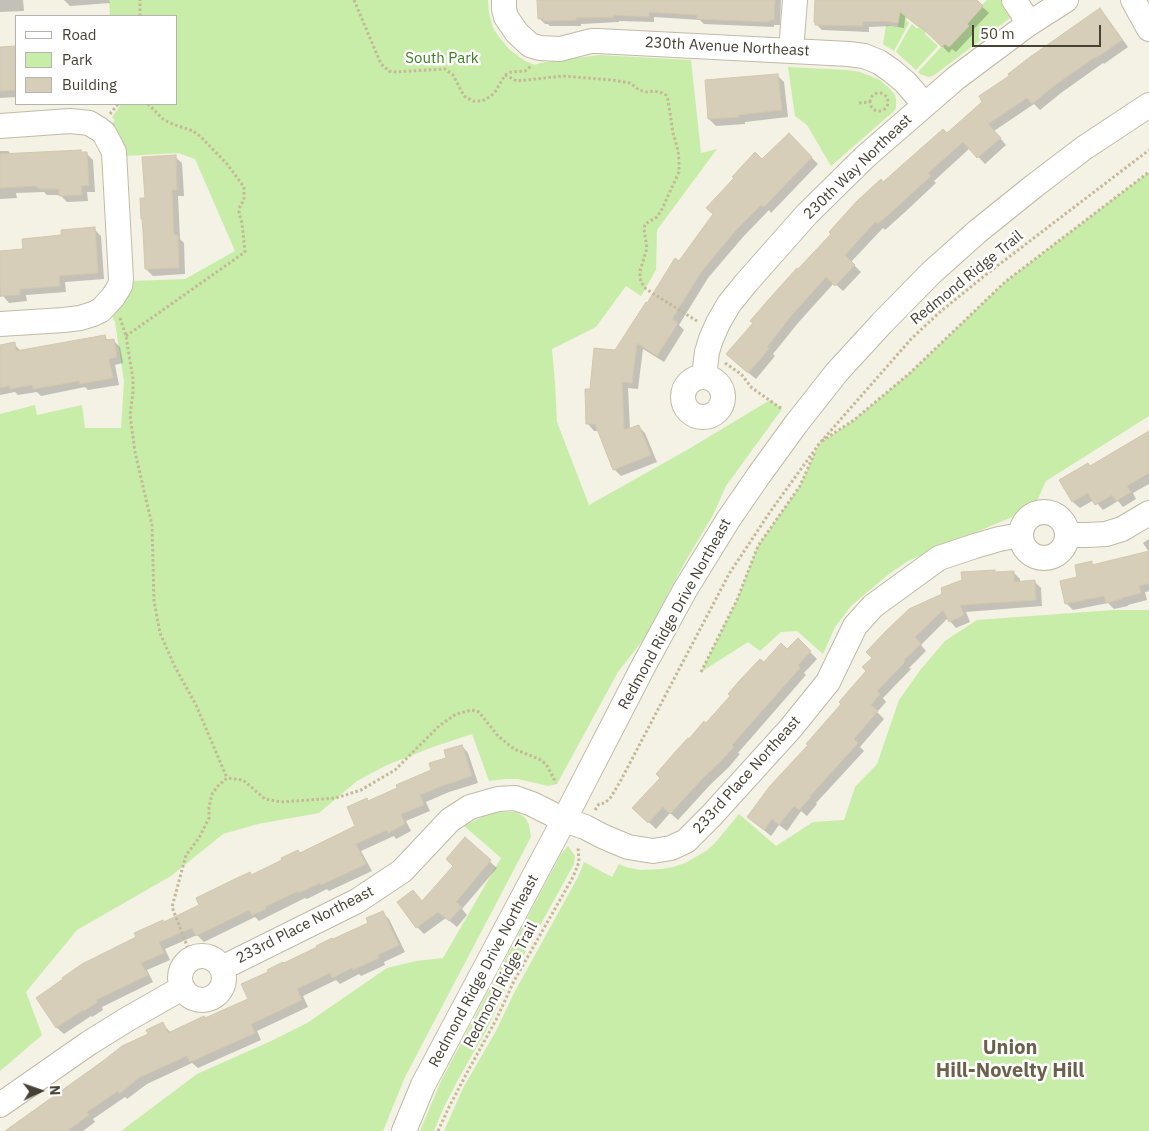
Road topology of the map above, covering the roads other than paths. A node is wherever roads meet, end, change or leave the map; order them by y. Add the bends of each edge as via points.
1 (504, 0) edge
2 (795, 0) edge
3 (1014, 0) edge
4 (1066, 0) edge
5 (1133, 0) edge
6 (1027, 25) junction
7 (1149, 29) edge
8 (791, 51) junction
9 (924, 104) junction
10 (1149, 105) edge
11 (0, 126) edge
12 (0, 324) edge
13 (704, 376) dead end
14 (1149, 513) edge
15 (1020, 535) junction
16 (1068, 535) junction
17 (564, 820) junction
18 (0, 1105) edge
19 (404, 1131) edge

1 - 8 street, 230th Avenue Northeast via 506,17 517,33 530,45 540,48 560,49 598,41
2 - 8 street
3 - 6 street
4 - 6 street, 230th Way Northeast
5 - 7 street
6 - 9 street, 230th Way Northeast
8 - 9 street, 230th Avenue Northeast via 864,56 892,71
9 - 13 street, 230th Way Northeast via 807,214 746,283 718,323 709,346
10 - 17 street, Redmond Ridge Drive Northeast via 1084,148 978,231 930,273 837,372 728,520 685,590
11 - 12 street via 104,122 114,152 121,279 114,310 102,310 80,318
14 - 16 street via 1122,529 1106,534
15 - 16 street via 1026,550 1040,558 1056,555 1062,550
15 - 16 street via 1025,521 1036,512 1043,511 1059,517
15 - 17 street, 233rd Place Northeast via 940,558 874,606 855,626 828,682 790,729 686,841 653,851 628,847
17 - 18 street, 233rd Place Northeast via 515,798 470,807 450,820 402,872 383,885 222,968 224,982 221,990 210,999 195,999 182,988 89,1043
17 - 19 street, Redmond Ridge Drive Northeast via 423,1085

